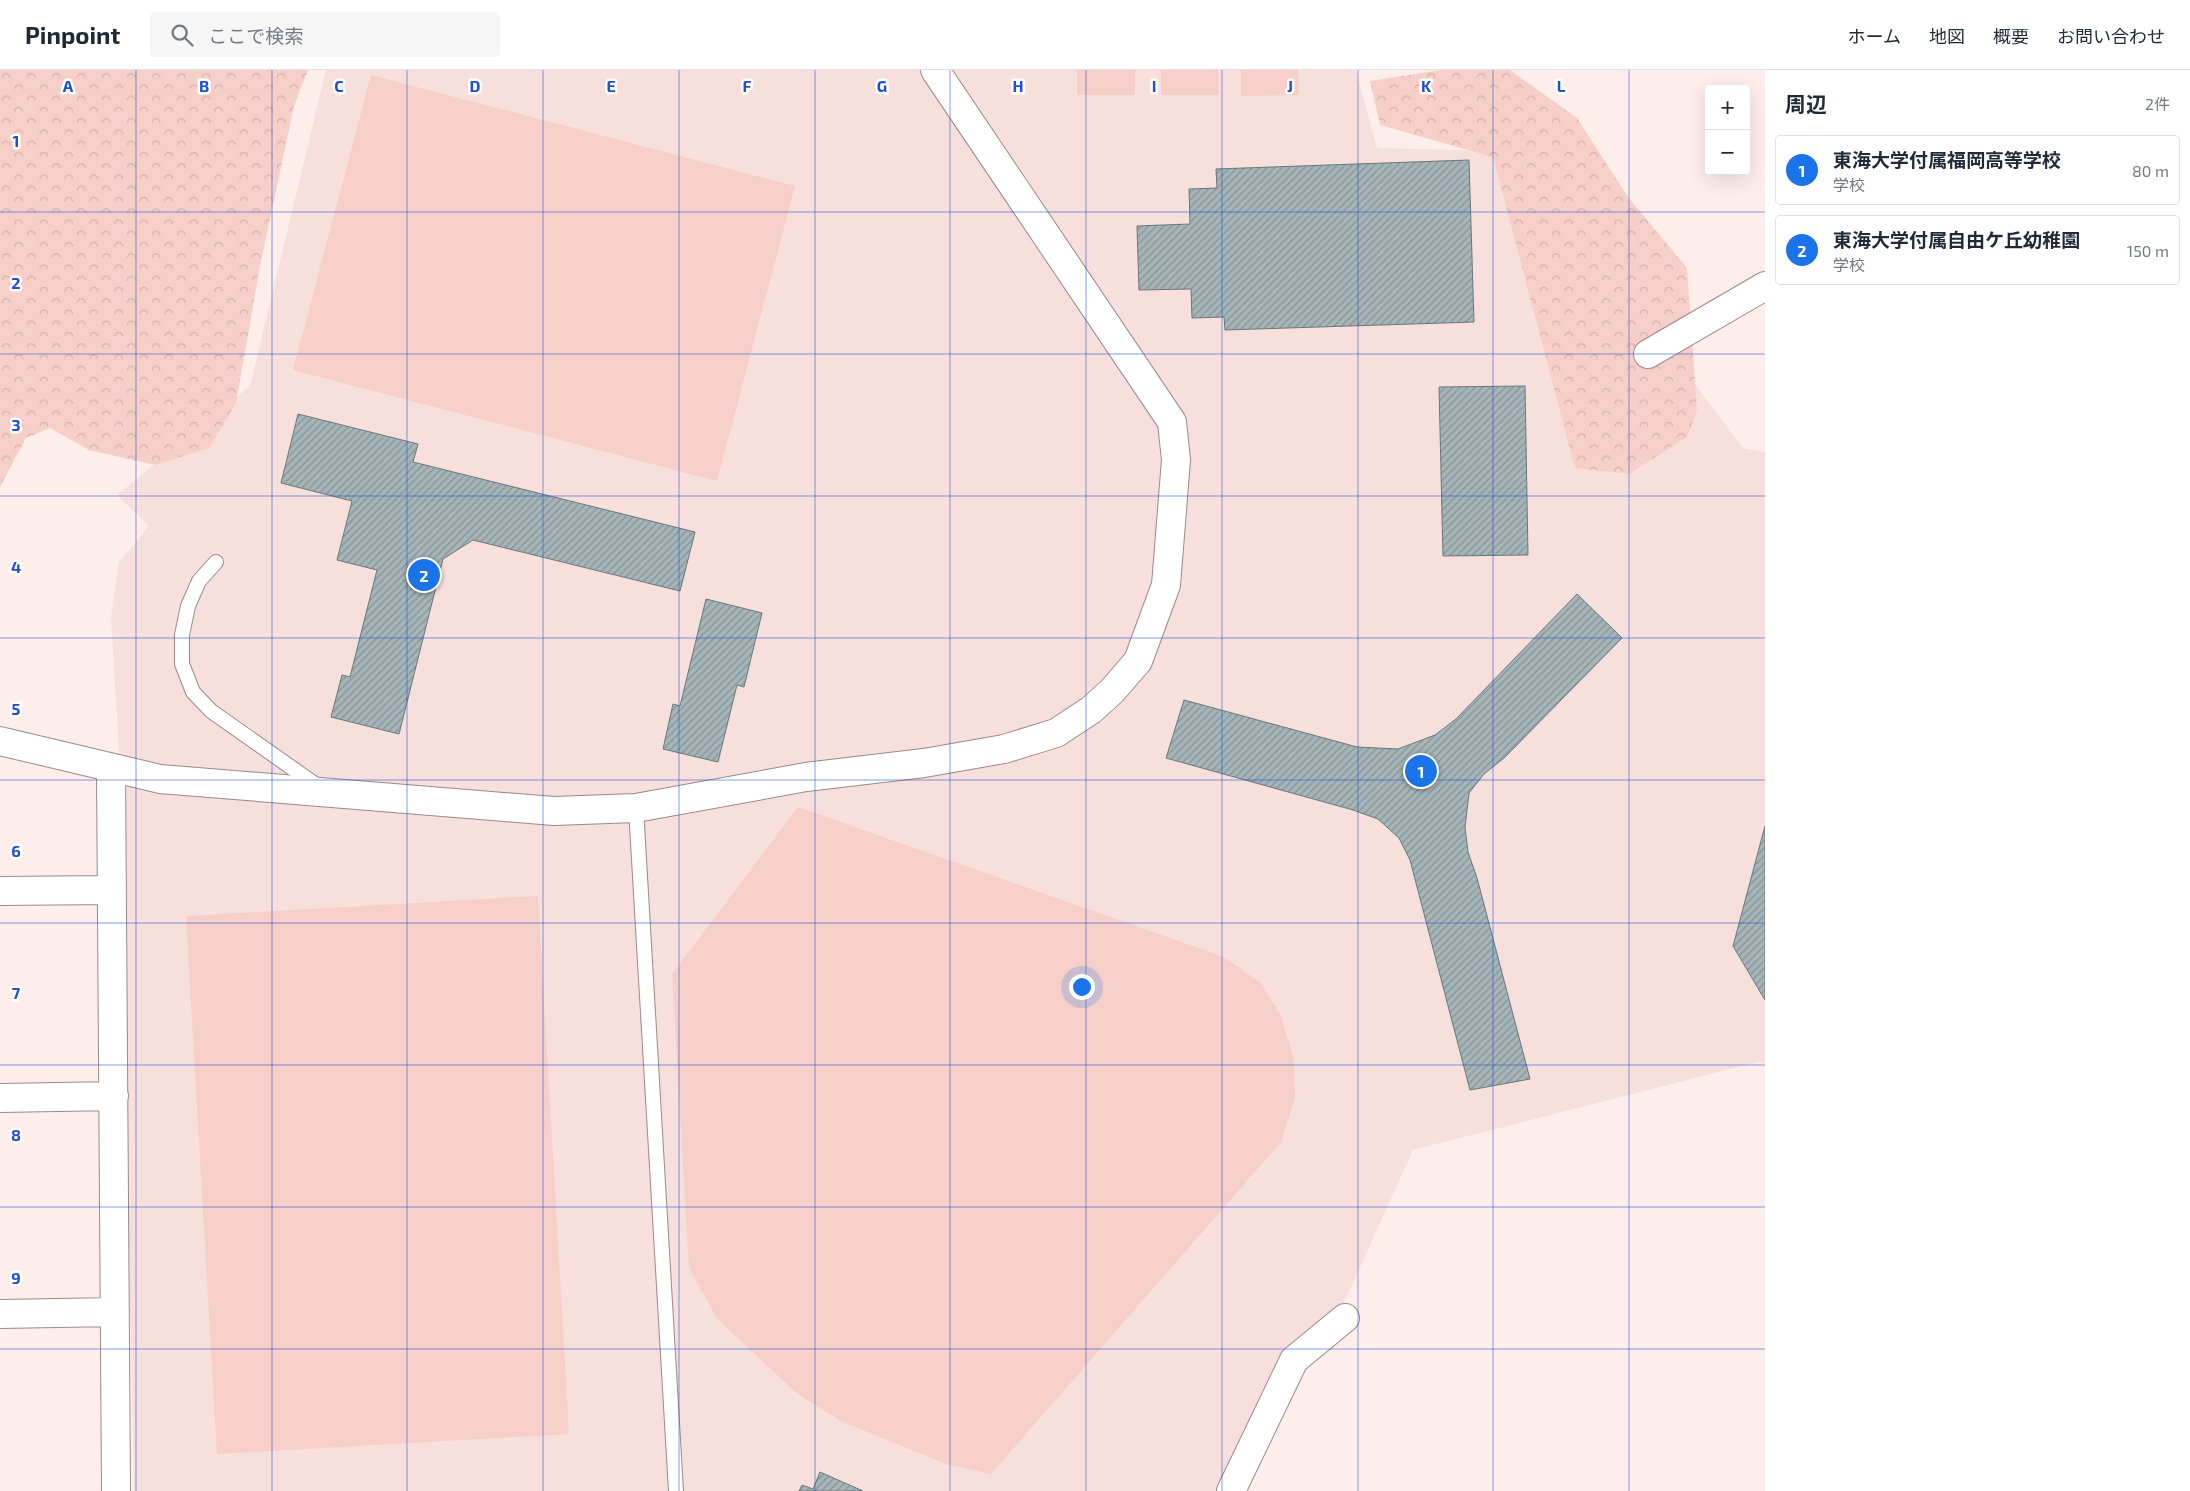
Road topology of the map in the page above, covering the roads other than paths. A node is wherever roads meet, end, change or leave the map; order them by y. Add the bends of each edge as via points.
1 (935, 70) edge
2 (1765, 286) edge
3 (1648, 354) dead end
4 (216, 562) dead end
5 (0, 741) edge
6 (110, 769) junction
7 (327, 793) junction
8 (636, 808) junction
9 (112, 890) junction
10 (0, 891) edge
11 (114, 1096) junction
12 (0, 1098) edge
13 (115, 1312) junction
14 (0, 1314) edge
15 (1344, 1318) dead end
16 (116, 1491) edge
17 (676, 1491) edge
18 (1230, 1491) edge

1 - 8 street via 1172,422 1176,460 1166,585 1151,630 1138,661 1112,691 1091,710 1056,732 1004,749 924,763 806,777
2 - 3 street
4 - 7 lane via 199,581 188,606 182,635 182,664 193,692 211,711
5 - 6 street
6 - 7 street via 160,779
6 - 9 street
7 - 8 street via 554,811
8 - 17 lane
9 - 10 street
9 - 11 street
11 - 12 street
11 - 13 street
13 - 14 street
13 - 16 street
15 - 18 street via 1294,1360

